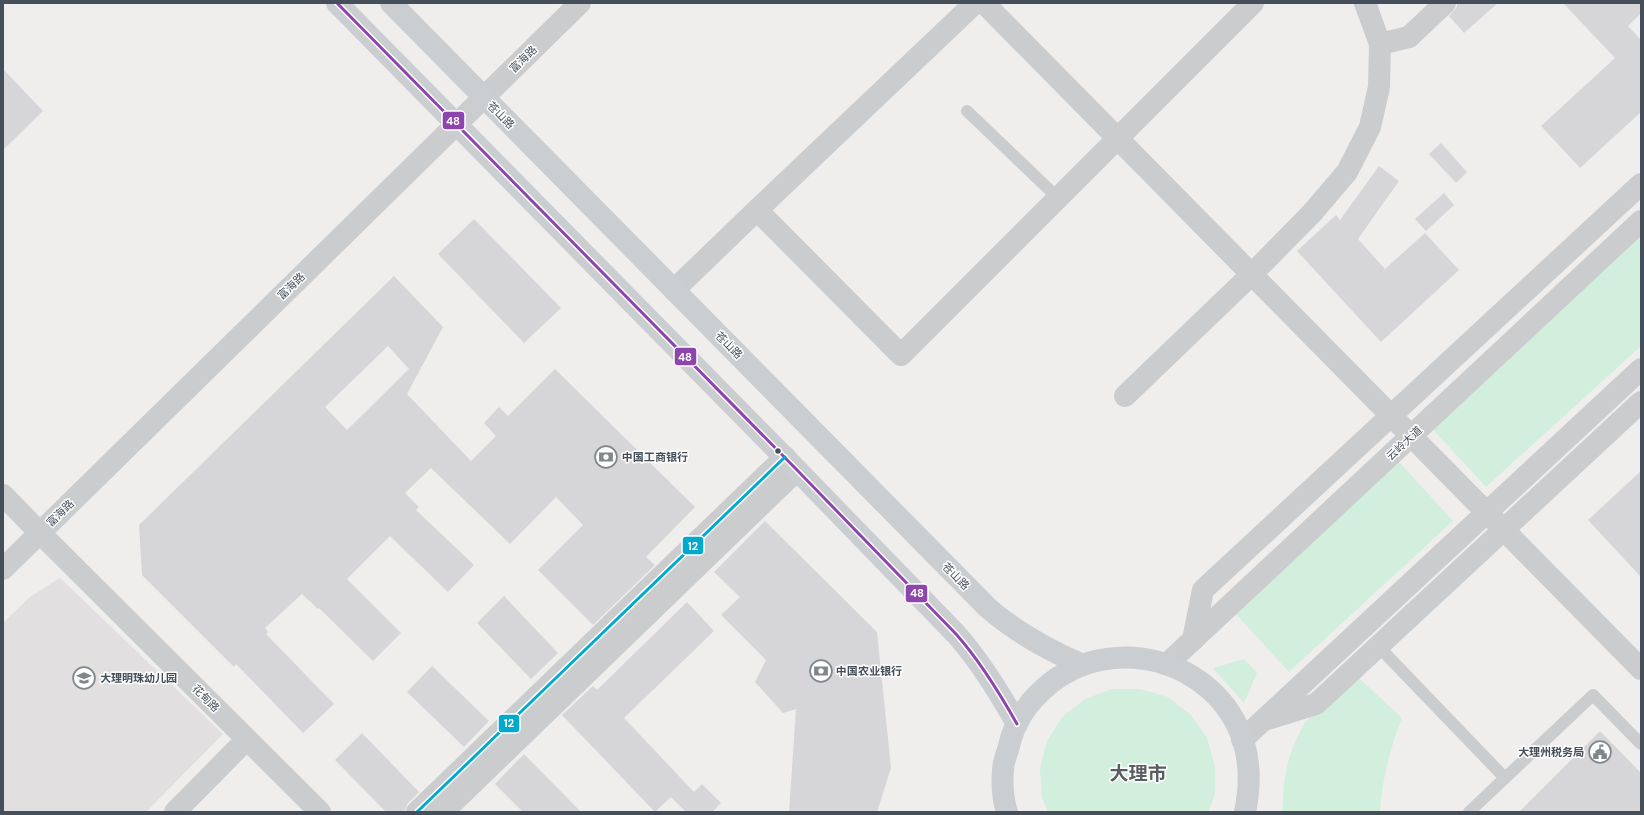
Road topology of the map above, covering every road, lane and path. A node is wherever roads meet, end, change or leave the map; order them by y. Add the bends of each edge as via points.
1 (337, 3) edge
2 (391, 3) edge
3 (580, 3) edge
4 (975, 3) edge
5 (984, 3) edge
6 (1253, 3) edge
7 (1365, 3) edge
8 (1445, 3) edge
9 (1380, 44) junction
10 (484, 97) junction
11 (967, 111) dead end
12 (456, 124) junction
13 (1118, 138) junction
14 (1641, 184) edge
15 (1058, 198) junction
16 (757, 210) junction
17 (1641, 221) edge
18 (1252, 274) junction
19 (674, 290) junction
20 (1641, 369) edge
21 (1125, 396) dead end
22 (1641, 402) edge
23 (1391, 416) junction
24 (1411, 436) junction
25 (791, 464) junction
26 (3, 495) edge
27 (1486, 512) junction
28 (1503, 530) junction
29 (40, 533) junction
30 (3, 569) edge
31 (1193, 640) junction
32 (1378, 646) junction
33 (1167, 664) junction
34 (1083, 665) junction
35 (1641, 669) edge
36 (1264, 720) junction
37 (1017, 724) junction
38 (247, 739) junction
39 (1242, 740) junction
40 (1641, 744) edge
41 (1505, 778) junction
42 (1004, 810) edge
43 (175, 812) edge
44 (320, 812) edge
45 (417, 812) edge
46 (443, 812) edge
47 (1245, 812) edge
48 (1470, 812) edge

1 - 12 main road
2 - 10 main road, 苍山路
3 - 10 street, 富海路
4 - 16 street
5 - 13 street
6 - 13 street
7 - 9 street
8 - 9 street via 1409,37
9 - 18 street via 1379,87 1370,127 1347,172 1312,213
10 - 12 street, 富海路
10 - 19 main road, 苍山路
11 - 15 lane
12 - 25 main road
12 - 29 street, 富海路
13 - 15 street
13 - 18 street
14 - 23 street
15 - 16 street via 901,355
16 - 19 street
17 - 24 street, 云岭大道
18 - 21 street
18 - 23 street
19 - 34 main road, 苍山路 via 988,608 1028,638
20 - 27 street
22 - 28 street
23 - 24 street
23 - 31 street via 1203,590
24 - 27 street
24 - 31 street, 云岭大道
25 - 37 main road via 965,644 993,682
25 - 45 street
25 - 46 street
26 - 29 street, 花甸路
27 - 28 street
27 - 36 street
28 - 32 street
28 - 35 street
29 - 30 street, 富海路
29 - 38 street, 花甸路
31 - 33 street, 云岭大道
32 - 36 street via 1316,704
32 - 41 lane
33 - 34 main road via 1145,658 1122,657
33 - 39 main road via 1192,676 1213,693 1230,715
34 - 37 main road via 1056,678 1038,694
36 - 39 street
37 - 42 main road via 1003,769
38 - 43 street
38 - 44 street, 花甸路
39 - 47 main road via 1248,765 1249,791
40 - 41 lane via 1593,695
41 - 48 lane

